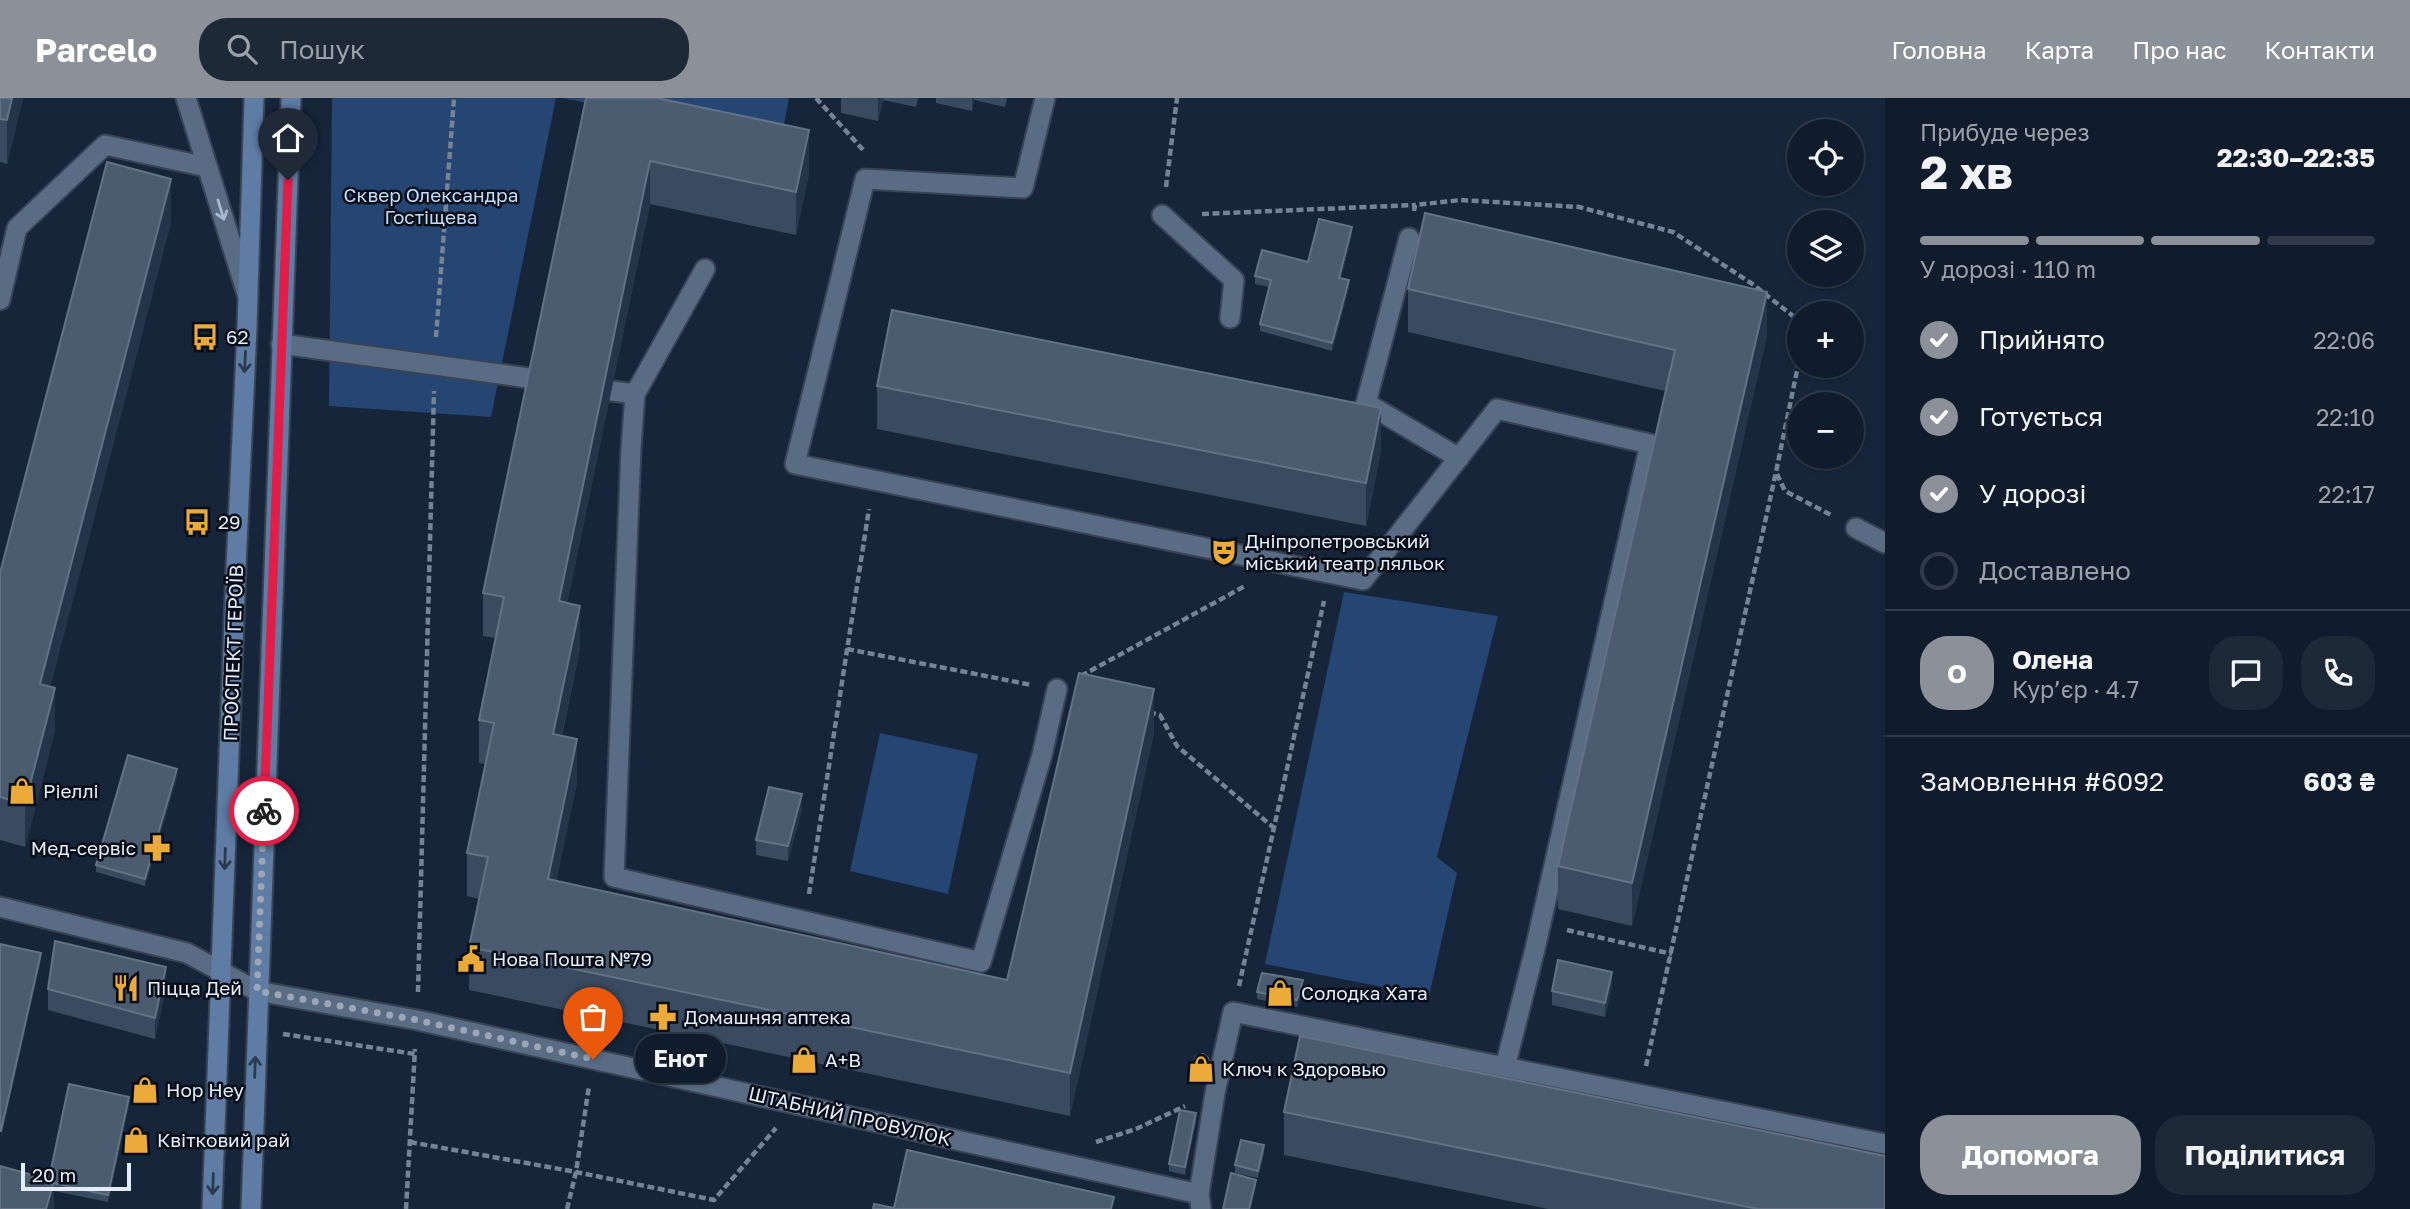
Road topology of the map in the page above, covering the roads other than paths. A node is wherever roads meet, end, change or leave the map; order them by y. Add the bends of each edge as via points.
1 (186, 98) edge
2 (254, 98) edge
3 (291, 98) edge
4 (1045, 98) edge
5 (207, 167) junction
6 (1162, 215) road end
7 (8, 226) edge
8 (1409, 239) road end
9 (705, 269) dead end
10 (247, 297) junction
11 (0, 300) edge
12 (1230, 318) dead end
13 (281, 344) junction
14 (536, 379) edge
15 (612, 391) edge
16 (635, 394) junction
17 (1459, 458) junction
18 (1856, 528) road end
19 (1885, 543) edge
20 (1057, 690) road end
21 (0, 906) edge
22 (221, 972) junction
23 (257, 991) junction
24 (1505, 1067) junction
25 (1885, 1144) edge
26 (1200, 1201) edge
27 (212, 1209) edge
28 (251, 1209) edge

1 - 5 street
2 - 10 main road, ПРОСПЕКТ ГЕРОЇВ
3 - 13 main road, ПРОСПЕКТ ГЕРОЇВ
4 - 17 street via 1023,188 865,179 795,464 1363,580
5 - 7 street via 105,145
5 -> 10 street
6 - 12 street via 1234,280
7 - 11 street
8 - 17 street via 1366,403
9 - 16 street
10 -> 22 main road, ПРОСПЕКТ ГЕРОЇВ
13 - 14 street
13 - 23 main road, ПРОСПЕКТ ГЕРОЇВ
15 - 16 street
16 - 20 street via 614,877 981,962
17 - 24 street via 1497,409 1650,444
18 - 19 street
21 - 22 street, ШТАБНИЙ ПРОВУЛОК via 187,953
22 - 23 street, ШТАБНИЙ ПРОВУЛОК
22 -> 27 main road, ПРОСПЕКТ ГЕРОЇВ
23 - 26 street, ШТАБНИЙ ПРОВУЛОК via 417,1020 1044,1159
28 -> 23 main road, ПРОСПЕКТ ГЕРОЇВ
24 - 25 street
24 - 26 street via 1233,1012 1215,1093

